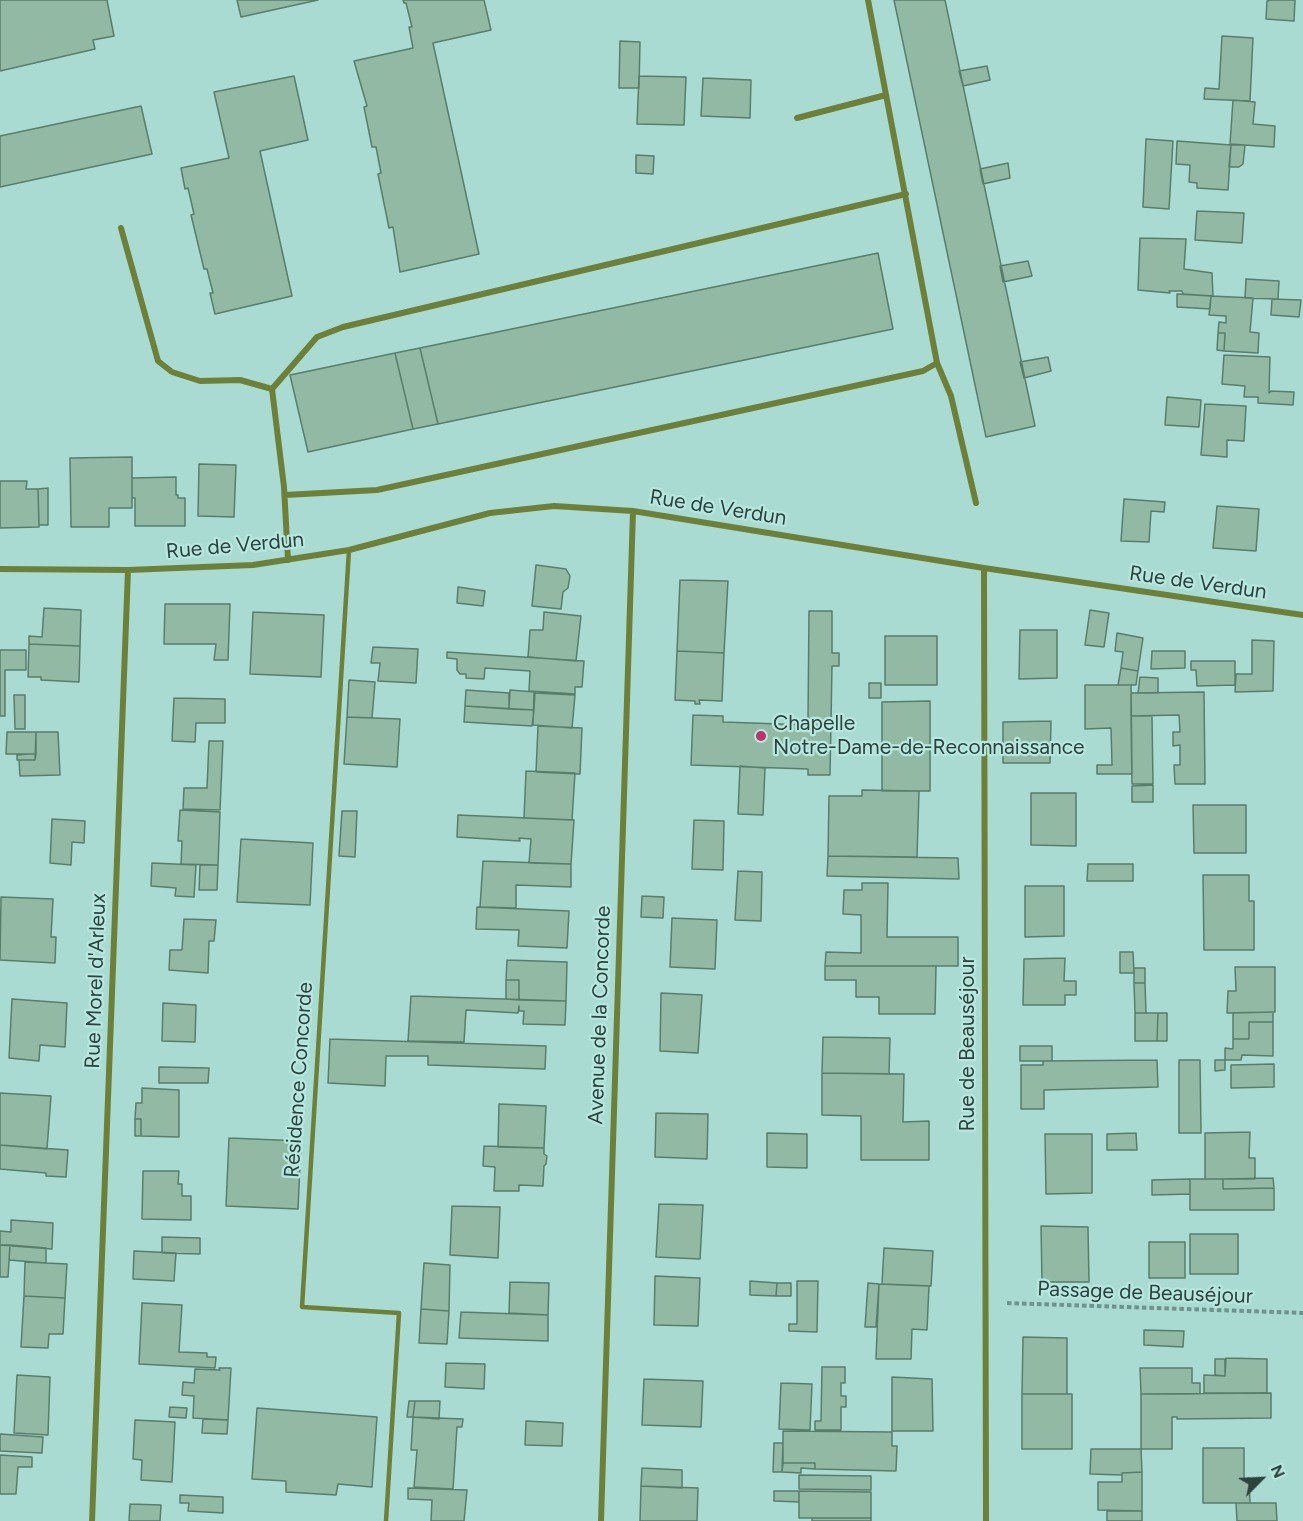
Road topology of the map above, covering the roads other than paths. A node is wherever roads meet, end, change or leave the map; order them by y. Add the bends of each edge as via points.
1 (868, 0) edge
2 (886, 95) junction
3 (797, 118) dead end
4 (906, 194) junction
5 (121, 228) dead end
6 (936, 363) junction
7 (272, 388) junction
8 (285, 495) junction
9 (976, 503) dead end
10 (633, 511) junction
11 (349, 550) junction
12 (288, 560) junction
13 (984, 568) junction
14 (0, 569) edge
15 (128, 570) junction
16 (1303, 615) edge
17 (92, 1521) edge
18 (386, 1521) edge
19 (601, 1521) edge
20 (986, 1521) edge

1 - 2 street
2 - 3 street
2 - 4 street
4 - 6 street
4 - 7 street via 343,327 317,337
5 - 7 street via 158,361 172,372 200,381 240,380
6 - 8 street via 923,371 377,490
6 - 9 street via 951,396
7 - 8 street
8 - 12 street
10 - 11 street, Rue de Verdun via 554,506 490,513
10 - 13 street, Rue de Verdun
10 - 19 street, Avenue de la Concorde
11 - 12 street, Rue de Verdun
11 - 18 lane, Résidence Concorde via 302,1307 399,1313
12 - 15 street, Rue de Verdun
13 - 16 street, Rue de Verdun
13 - 20 street, Rue de Beauséjour
14 - 15 street
15 - 17 street, Rue Morel d'Arleux

